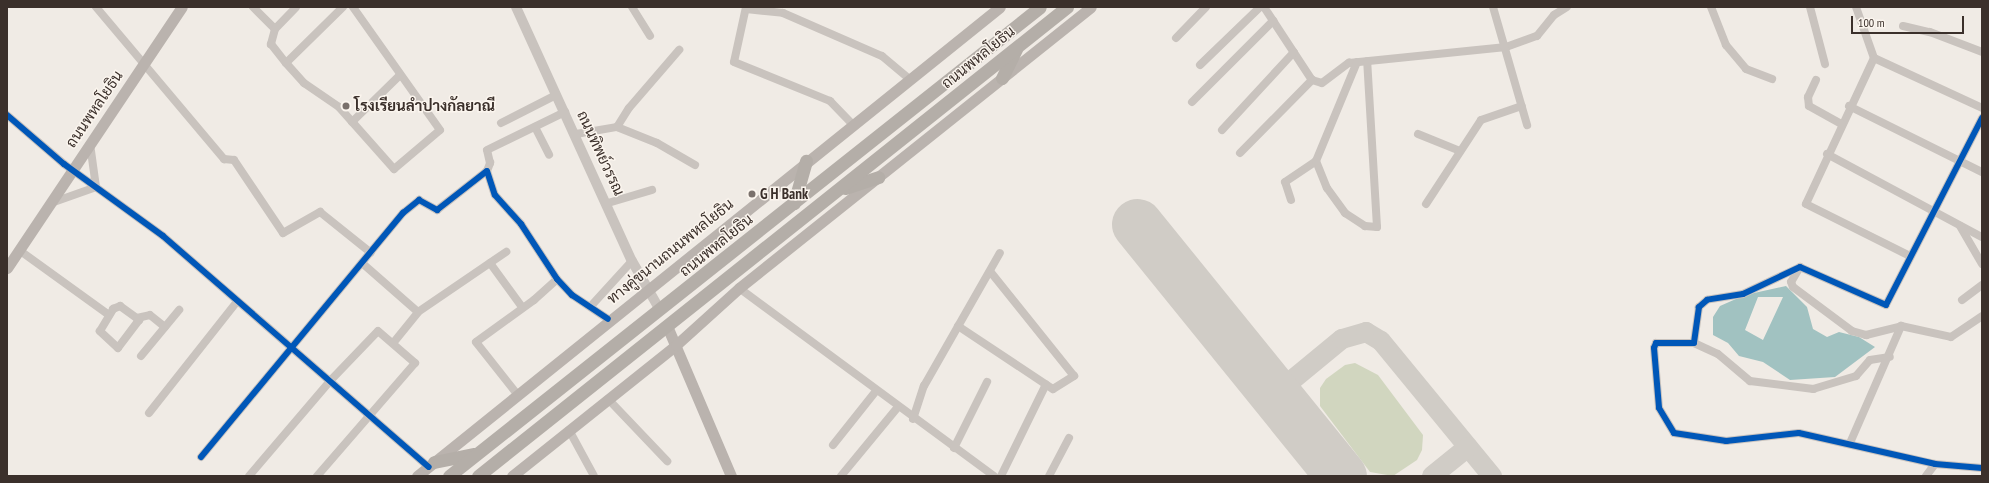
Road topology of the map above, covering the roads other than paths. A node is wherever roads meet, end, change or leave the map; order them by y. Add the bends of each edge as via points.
1 (96, 7) edge
2 (182, 7) edge
3 (253, 7) edge
4 (296, 7) edge
5 (343, 7) edge
6 (353, 7) edge
7 (516, 7) edge
8 (632, 7) edge
9 (1000, 7) edge
10 (1040, 7) edge
11 (1067, 7) edge
12 (1091, 7) edge
13 (1206, 7) edge
14 (1260, 7) edge
15 (1264, 7) edge
16 (1493, 7) edge
17 (1567, 7) edge
18 (1710, 7) edge
19 (1810, 7) edge
20 (1856, 7) edge
21 (746, 8) edge
22 (1273, 21) junction
23 (1903, 26) dead end
24 (275, 29) junction
25 (650, 36) dead end
26 (1176, 38) dead end
27 (1018, 46) junction
28 (1506, 47) junction
29 (679, 50) dead end
30 (1294, 52) junction
31 (1982, 52) edge
32 (1874, 58) junction
33 (1367, 61) junction
34 (1357, 62) junction
35 (286, 63) junction
36 (1825, 64) dead end
37 (143, 65) junction
38 (1200, 65) dead end
39 (399, 76) junction
40 (1002, 78) junction
41 (909, 79) junction
42 (1772, 79) dead end
43 (1312, 80) junction
44 (1816, 80) dead end
45 (556, 95) junction
46 (1192, 102) dead end
47 (1522, 106) junction
48 (1849, 106) junction
49 (1982, 108) edge
50 (565, 112) junction
51 (7, 115) edge
52 (1982, 118) edge
53 (352, 122) junction
54 (501, 123) dead end
55 (852, 124) junction
56 (1841, 124) junction
57 (1527, 125) dead end
58 (535, 127) junction
59 (617, 127) junction
60 (1222, 130) dead end
61 (576, 134) junction
62 (1418, 134) dead end
63 (90, 144) junction
64 (1460, 150) junction
65 (1240, 153) dead end
66 (550, 154) dead end
67 (1827, 154) junction
68 (1316, 161) junction
69 (1961, 161) junction
70 (806, 162) junction
71 (695, 165) dead end
72 (72, 170) junction
73 (487, 171) junction
74 (1982, 172) edge
75 (878, 177) junction
76 (96, 187) junction
77 (652, 190) dead end
78 (837, 191) junction
79 (1291, 200) dead end
80 (51, 202) junction
81 (608, 203) junction
82 (794, 203) junction
83 (1426, 204) dead end
84 (1933, 211) junction
85 (1960, 226) junction
86 (1982, 238) edge
87 (19, 250) junction
88 (370, 252) junction
89 (506, 252) dead end
90 (1000, 253) dead end
91 (1910, 256) junction
92 (632, 261) junction
93 (362, 263) junction
94 (490, 263) junction
95 (1982, 264) edge
96 (1800, 267) junction
97 (7, 268) edge
98 (990, 271) junction
99 (557, 279) junction
100 (1982, 285) edge
101 (647, 288) junction
102 (739, 288) junction
103 (1962, 300) dead end
104 (236, 304) junction
105 (591, 306) junction
106 (522, 307) junction
107 (179, 310) dead end
108 (660, 310) junction
109 (418, 312) junction
110 (109, 315) junction
111 (1982, 316) edge
112 (137, 318) junction
113 (608, 319) junction
114 (667, 326) junction
115 (958, 326) junction
116 (1901, 326) junction
117 (165, 327) junction
118 (394, 342) junction
119 (1694, 343) junction
120 (676, 345) junction
121 (290, 349) junction
122 (142, 356) dead end
123 (1890, 357) junction
124 (330, 381) junction
125 (986, 382) dead end
126 (1046, 384) junction
127 (876, 391) junction
128 (517, 394) junction
129 (608, 399) junction
130 (897, 408) junction
131 (149, 413) dead end
132 (370, 416) junction
133 (913, 419) junction
134 (569, 430) junction
135 (1069, 438) dead end
136 (1850, 443) junction
137 (833, 445) dead end
138 (954, 448) junction
139 (477, 454) junction
140 (201, 457) dead end
141 (667, 461) dead end
142 (432, 464) junction
143 (1935, 464) junction
144 (1982, 468) edge
145 (249, 476) edge
146 (317, 476) edge
147 (417, 476) edge
148 (449, 476) edge
149 (478, 476) edge
150 (512, 476) edge
151 (594, 476) edge
152 (731, 476) edge
153 (841, 476) edge
154 (994, 476) edge
155 (1001, 476) edge
156 (1049, 476) edge
157 (1926, 476) edge

1 - 37 street
2 - 37 main road, ถนนพหลโยธิน
3 - 24 street
4 - 24 street
5 - 35 street
6 - 39 street
7 - 45 street, ถนนทิพย์วรรณ
8 - 25 street
9 - 41 main road, ทางคู่ขนานถนนพหลโยธิน
10 - 82 highway, ถนนพหลโยธิน
11 - 27 highway, ถนนพหลโยธิน
12 - 40 main road
13 - 26 street
14 - 38 street
15 - 22 street
16 - 28 street
17 - 28 street via 1554,15 1537,36
18 - 42 street via 1726,45 1746,69
19 - 36 street
20 - 32 street
21 - 41 street via 783,13 882,56
21 - 55 street via 734,62 830,101
22 - 30 street
22 - 46 street
23 - 31 street via 1930,32
24 - 35 street via 271,44
27 - 40 highway
27 - 78 highway, ถนนพหลโยธิน
28 - 33 street
28 - 47 street
29 - 59 street via 629,108
30 - 43 street
30 - 60 street
32 - 48 street
32 - 49 street
33 - 34 street
33 - 68 street via 1377,227 1365,226 1345,213 1326,188
34 - 43 street via 1349,63 1322,83
34 - 68 street
35 - 53 street via 304,83 339,107
37 - 63 main road, ถนนพหลโยธิน
37 - 88 street via 224,159 234,160 283,233 320,212
39 - 53 street
39 - 53 street via 440,130 394,169
40 - 75 main road
41 - 55 main road, ทางคู่ขนานถนนพหลโยธิน
43 - 65 street
44 - 56 street via 1808,97 1809,106
45 - 50 street, ถนนทิพย์วรรณ
45 - 54 street
47 - 57 street
47 - 64 street via 1486,116
48 - 56 street
48 - 69 street
50 - 58 street
50 - 61 street, ถนนทิพย์วรรณ
51 - 72 street
52 - 69 street
55 - 70 main road, ทางคู่ขนานถนนพหลโยธิน
56 - 67 street
58 - 66 street
58 - 73 street via 487,150 490,163
59 - 61 street
59 - 71 street via 645,137
61 - 81 street, ถนนทิพย์วรรณ
62 - 64 street
63 - 72 main road, ถนนพหลโยธิน
63 - 76 street
64 - 83 street
67 - 84 street
67 - 91 street via 1806,204
68 - 79 street via 1285,182
69 - 74 street
69 - 84 street
70 - 82 highway
70 - 101 main road, ทางคู่ขนานถนนพหลโยธิน
72 - 76 street
72 - 80 main road, ถนนพหลโยธิน
73 - 88 street via 438,210 417,201
73 - 99 street via 495,195 521,224
75 - 78 highway
75 - 102 main road
76 - 80 street
76 - 104 street via 163,236
77 - 81 street
78 - 114 highway, ถนนพหลโยธิน
80 - 87 main road, ถนนพหลโยธิน
81 - 92 street, ถนนทิพย์วรรณ
82 - 108 highway, ถนนพหลโยธิน
84 - 85 street
84 - 91 street
85 - 86 street
85 - 95 street
87 - 97 main road, ถนนพหลโยธิน
87 - 110 street
88 - 93 street
89 - 94 street
90 - 98 street
91 - 96 street via 1886,305
92 - 101 street, ถนนทิพย์วรรณ
92 - 105 street
93 - 109 street
93 - 121 street
94 - 106 street
94 - 109 street
96 - 116 street via 1791,282 1794,287 1852,330 1866,335
96 - 119 street via 1743,294 1702,304
98 - 115 street
98 - 126 street via 1073,373 1072,378 1056,390
99 - 105 street via 572,295
99 - 106 street
100 - 103 street
101 - 108 street, ถนนทิพย์วรรณ
101 - 113 main road, ทางคู่ขนานถนนพหลโยธิน
102 - 120 main road
102 - 127 street
104 - 121 street
104 - 131 street
105 - 113 street
106 - 128 street via 476,342
107 - 117 street
108 - 114 highway
108 - 139 highway, ถนนพหลโยธิน
109 - 118 street
110 - 112 street via 120,306
110 - 112 street via 100,333 118,348 138,323
111 - 116 street via 1951,337
112 - 117 street via 150,315
113 - 128 main road, ทางคู่ขนานถนนพหลโยธิน
114 - 120 main road
114 - 149 highway, ถนนพหลโยธิน
115 - 126 street
115 - 133 street via 924,386
116 - 123 street
117 - 122 street
118 - 124 street via 378,331
118 - 132 street via 415,363
119 - 123 street via 1718,354 1750,381 1813,389 1856,376 1870,360
119 - 136 street via 1656,343 1654,348 1659,408 1674,433 1726,441 1799,433
120 - 129 main road
120 - 152 main road
121 - 124 street
121 - 140 street
123 - 136 street
124 - 132 street
124 - 145 street
125 - 138 street
126 - 155 street
127 - 130 street
127 - 137 street
128 - 142 main road, ทางคู่ขนานถนนพหลโยธิน
129 - 134 main road
129 - 141 street
130 - 133 street
130 - 153 street
132 - 142 street
132 - 146 street
133 - 138 street
134 - 150 main road
134 - 151 street
135 - 156 street
136 - 143 street
138 - 154 street
139 - 142 highway
139 - 148 highway, ถนนพหลโยธิน
142 - 147 main road, ทางคู่ขนานถนนพหลโยธิน
143 - 144 street
143 - 157 street

